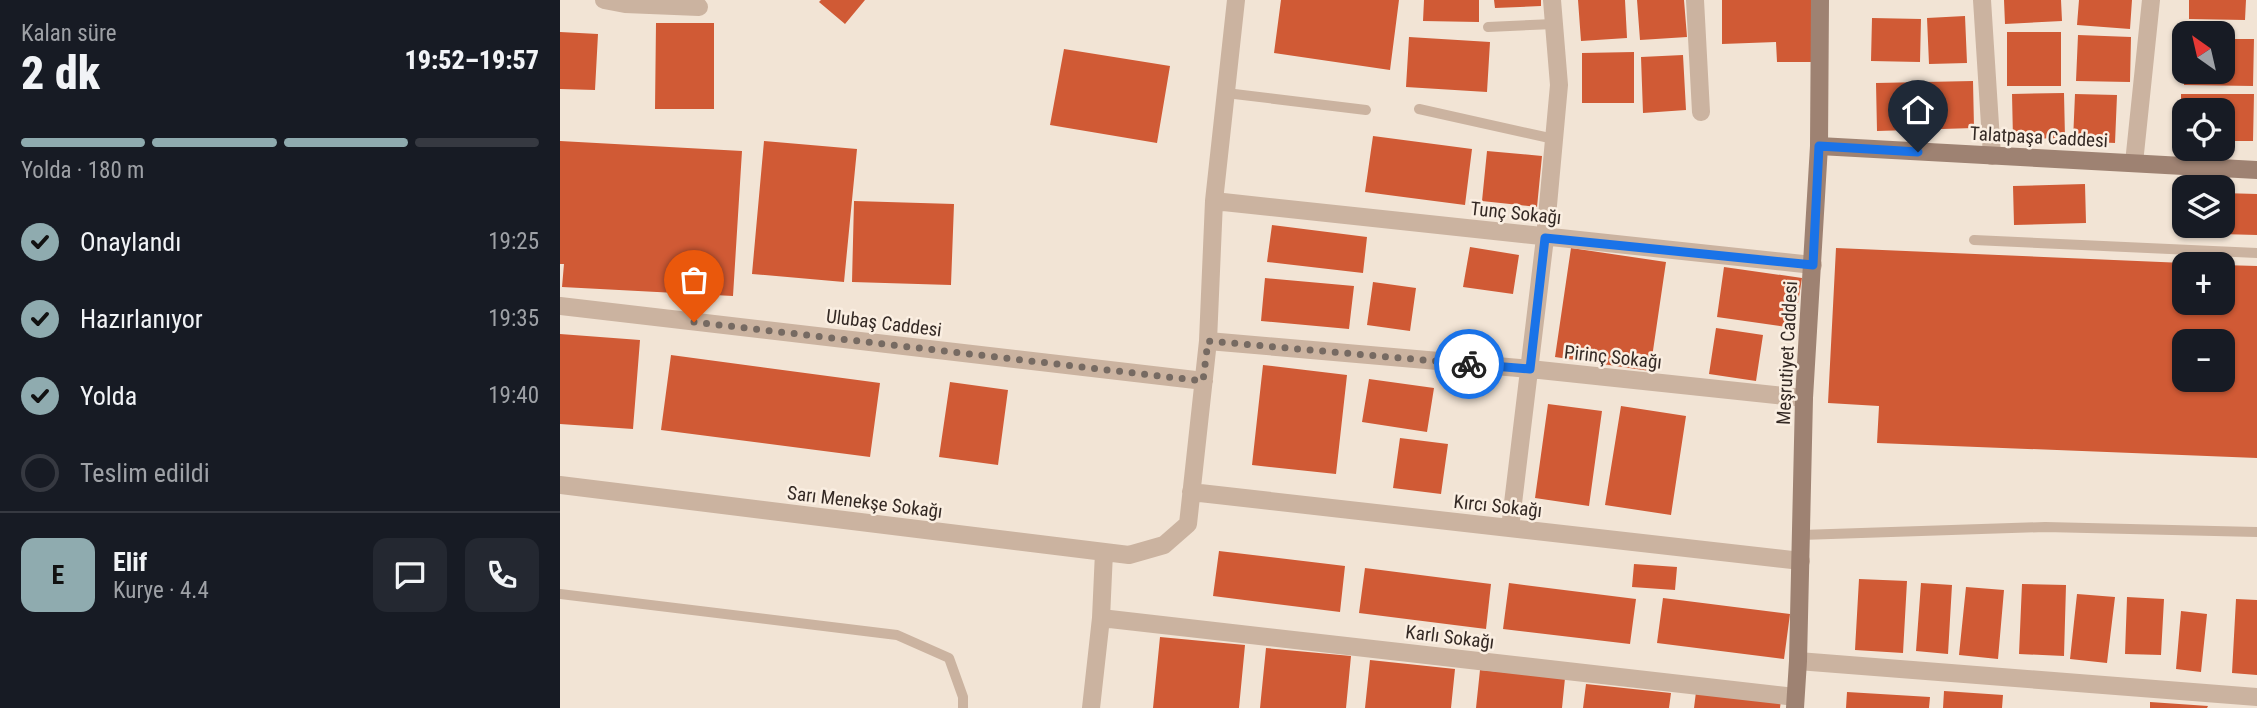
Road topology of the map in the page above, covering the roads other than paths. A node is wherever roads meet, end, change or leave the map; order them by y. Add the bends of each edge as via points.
1 (604, 0) edge
2 (1236, 0) edge
3 (1552, 0) edge
4 (1695, 0) edge
5 (1820, 0) edge
6 (1982, 0) edge
7 (2151, 0) edge
8 (699, 7) dead end
9 (1554, 24) junction
10 (1488, 27) dead end
11 (1226, 93) junction
12 (1419, 109) dead end
13 (1366, 110) dead end
14 (1701, 112) dead end
15 (1554, 139) junction
16 (1819, 146) junction
17 (1992, 156) junction
18 (2134, 163) junction
19 (2257, 170) edge
20 (1214, 201) junction
21 (1545, 238) junction
22 (1974, 240) dead end
23 (2257, 253) edge
24 (1813, 265) junction
25 (560, 306) edge
26 (1208, 341) junction
27 (1530, 369) junction
28 (1203, 381) junction
29 (1804, 398) junction
30 (560, 485) edge
31 (1191, 492) junction
32 (1510, 528) junction
33 (2257, 532) edge
34 (1801, 535) junction
35 (1104, 552) junction
36 (1801, 561) junction
37 (560, 594) edge
38 (1101, 618) junction
39 (1798, 661) junction
40 (2257, 696) edge
41 (1795, 703) edge
42 (963, 708) edge
43 (1091, 708) edge

1 - 8 street
2 - 11 street
3 - 9 street
4 - 14 street
5 - 16 main road, Meşrutiyet Caddesi
6 - 17 street
7 - 18 street
9 - 10 lane
9 - 15 street via 1559,85
11 - 13 lane
11 - 20 street
12 - 15 lane
15 - 21 street
16 - 17 main road, Talatpaşa Caddesi
16 - 24 main road, Meşrutiyet Caddesi
17 - 18 main road, Talatpaşa Caddesi
18 - 19 main road, Talatpaşa Caddesi
20 - 21 street, Tunç Sokağı
20 - 26 street
21 - 24 street, Tunç Sokağı
21 - 27 street
22 - 23 lane
24 - 29 main road, Meşrutiyet Caddesi
25 - 28 street, Ulubaş Caddesi
26 - 27 street, Pirinç Sokağı
26 - 28 street
27 - 29 street, Pirinç Sokağı
27 - 32 street
28 - 31 street
29 - 34 main road, Meşrutiyet Caddesi
30 - 35 street, Sarı Menekşe Sokağı
31 - 32 street, Kırcı Sokağı
31 - 35 street, Sarı Menekşe Sokağı via 1188,524 1164,545 1129,555
32 - 36 street, Kırcı Sokağı
33 - 34 lane via 2045,527
34 - 36 main road, Meşrutiyet Caddesi
35 - 38 street
36 - 39 main road, Meşrutiyet Caddesi
37 - 42 lane via 897,635 950,658
38 - 41 street, Karlı Sokağı
38 - 43 street
39 - 40 street
39 - 41 main road, Meşrutiyet Caddesi

